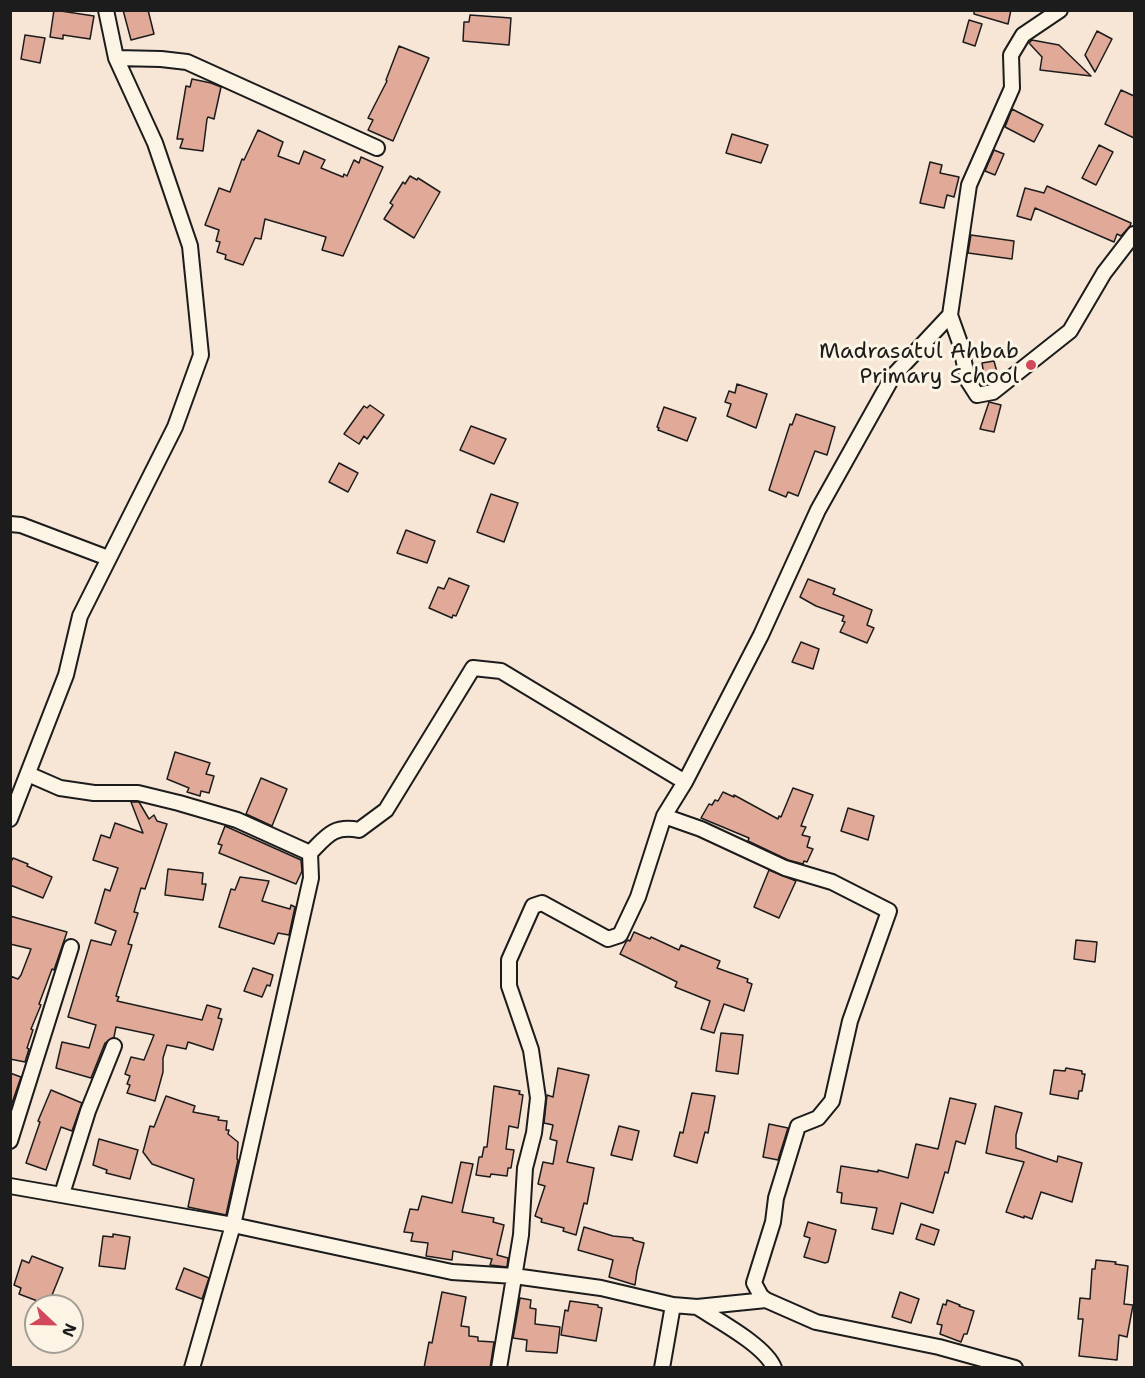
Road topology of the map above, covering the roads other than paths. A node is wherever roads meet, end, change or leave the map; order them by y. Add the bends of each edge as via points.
1 (106, 10) edge
2 (1060, 10) edge
3 (116, 58) junction
4 (377, 148) dead end
5 (1134, 234) edge
6 (950, 315) junction
7 (10, 524) edge
8 (108, 558) junction
9 (28, 774) junction
10 (685, 782) junction
11 (664, 816) junction
12 (10, 819) edge
13 (310, 853) junction
14 (71, 946) dead end
15 (114, 1046) dead end
16 (10, 1141) edge
17 (10, 1186) edge
18 (62, 1194) junction
19 (233, 1226) junction
20 (514, 1276) junction
21 (766, 1300) junction
22 (674, 1305) junction
23 (697, 1308) junction
24 (192, 1368) edge
25 (499, 1368) edge
26 (662, 1368) edge
27 (774, 1368) edge
28 (1015, 1368) edge

1 - 3 street
2 - 6 street via 1023,35 1011,55 1012,88 969,186
3 - 4 street via 187,62
3 - 8 street via 155,143 190,246 201,355 175,428
5 - 6 street via 1104,273 1071,331 993,392 977,395 968,381
6 - 10 street via 893,375 818,510 761,635
7 - 8 street
8 - 9 street via 80,616 66,675
9 - 12 street
9 - 13 street via 60,788 94,794 138,793 179,803 237,820
10 - 11 street
10 - 13 street via 501,671 474,668 386,810 359,830 333,830
11 - 20 street via 638,897 620,935 608,939 542,903 533,906 509,960 509,986 531,1050 538,1098 525,1168
11 - 21 street via 785,868 832,882 889,911 850,1021 832,1101 818,1118 798,1126 793,1141 754,1283
13 - 19 street via 311,878
14 - 16 street
15 - 18 street
17 - 18 street
18 - 19 street
19 - 20 street via 452,1272
19 - 24 street
20 - 22 street via 601,1288
20 - 25 street
21 - 23 street
21 - 28 street via 816,1322 939,1347
22 - 23 street
22 - 26 street
23 - 27 street via 745,1338

